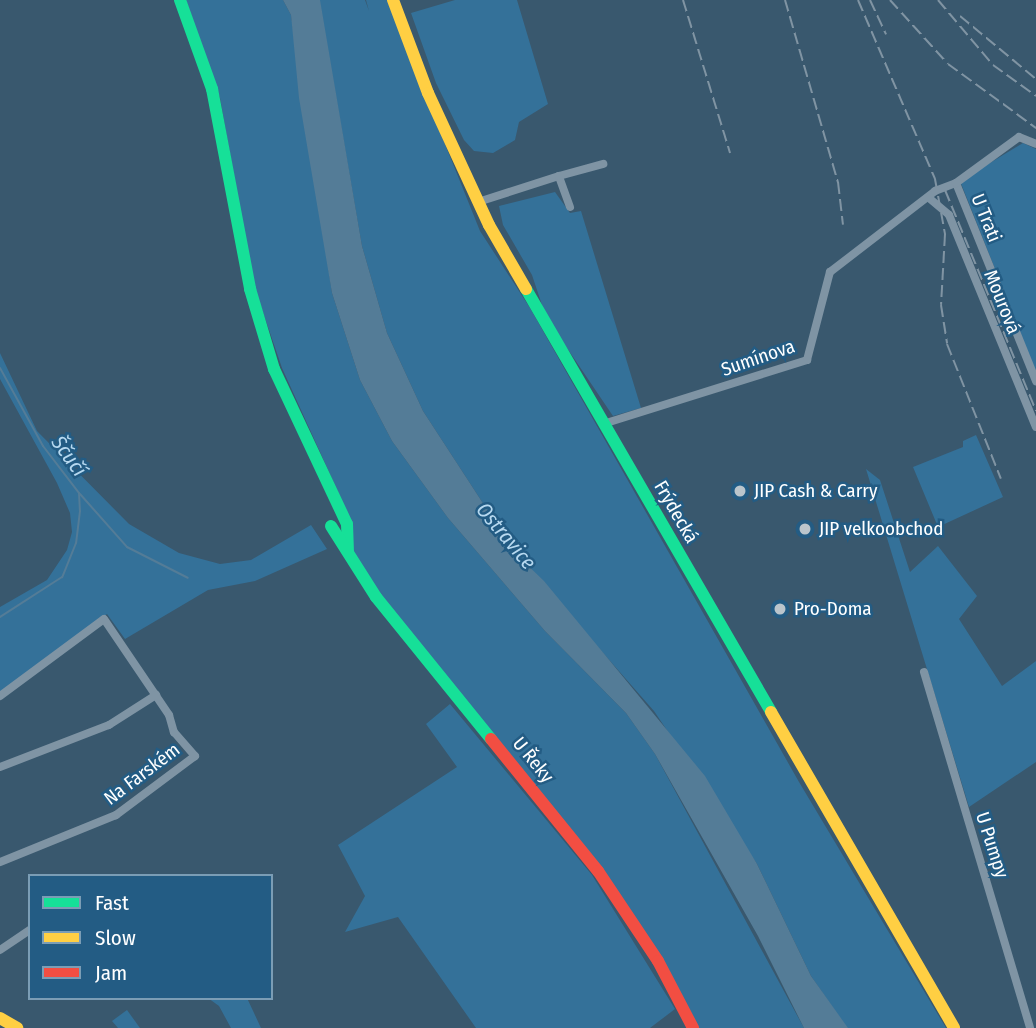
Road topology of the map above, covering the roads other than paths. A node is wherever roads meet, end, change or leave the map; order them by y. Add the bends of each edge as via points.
1 (180, 0) edge
2 (393, 0) edge
3 (1036, 145) edge
4 (603, 164) dead end
5 (559, 176) junction
6 (956, 181) junction
7 (929, 198) junction
8 (478, 202) junction
9 (570, 207) dead end
10 (1036, 381) edge
11 (603, 424) junction
12 (1036, 426) edge
13 (331, 526) dead end
14 (348, 553) junction
15 (924, 672) dead end
16 (0, 695) edge
17 (156, 695) junction
18 (0, 767) edge
19 (0, 862) edge
20 (28, 931) edge
21 (0, 950) edge
22 (0, 1018) edge
23 (17, 1028) edge
24 (693, 1028) edge
25 (954, 1028) edge
26 (1030, 1028) edge

1 - 14 street via 212,89 250,289 274,369 347,524
2 - 8 street, Frýdecká via 428,93
3 - 6 street, U Trati via 1019,136
4 - 5 street
5 - 8 street
5 - 9 street
6 - 7 street, Sumínova
6 - 10 street, U Trati
7 - 11 street, Sumínova via 830,272 807,360
7 - 12 street, Mourová via 949,215
8 - 11 street, Frýdecká
11 - 25 street, Frýdecká
13 - 14 street, U Řeky
14 - 24 street, U Řeky via 376,597 598,871 658,961
15 - 26 street, U Pumpy
16 - 17 street via 104,620
17 - 18 street via 102,728
17 - 19 street, Na Farském via 174,732 195,756 117,815
20 - 21 street
22 - 23 street

